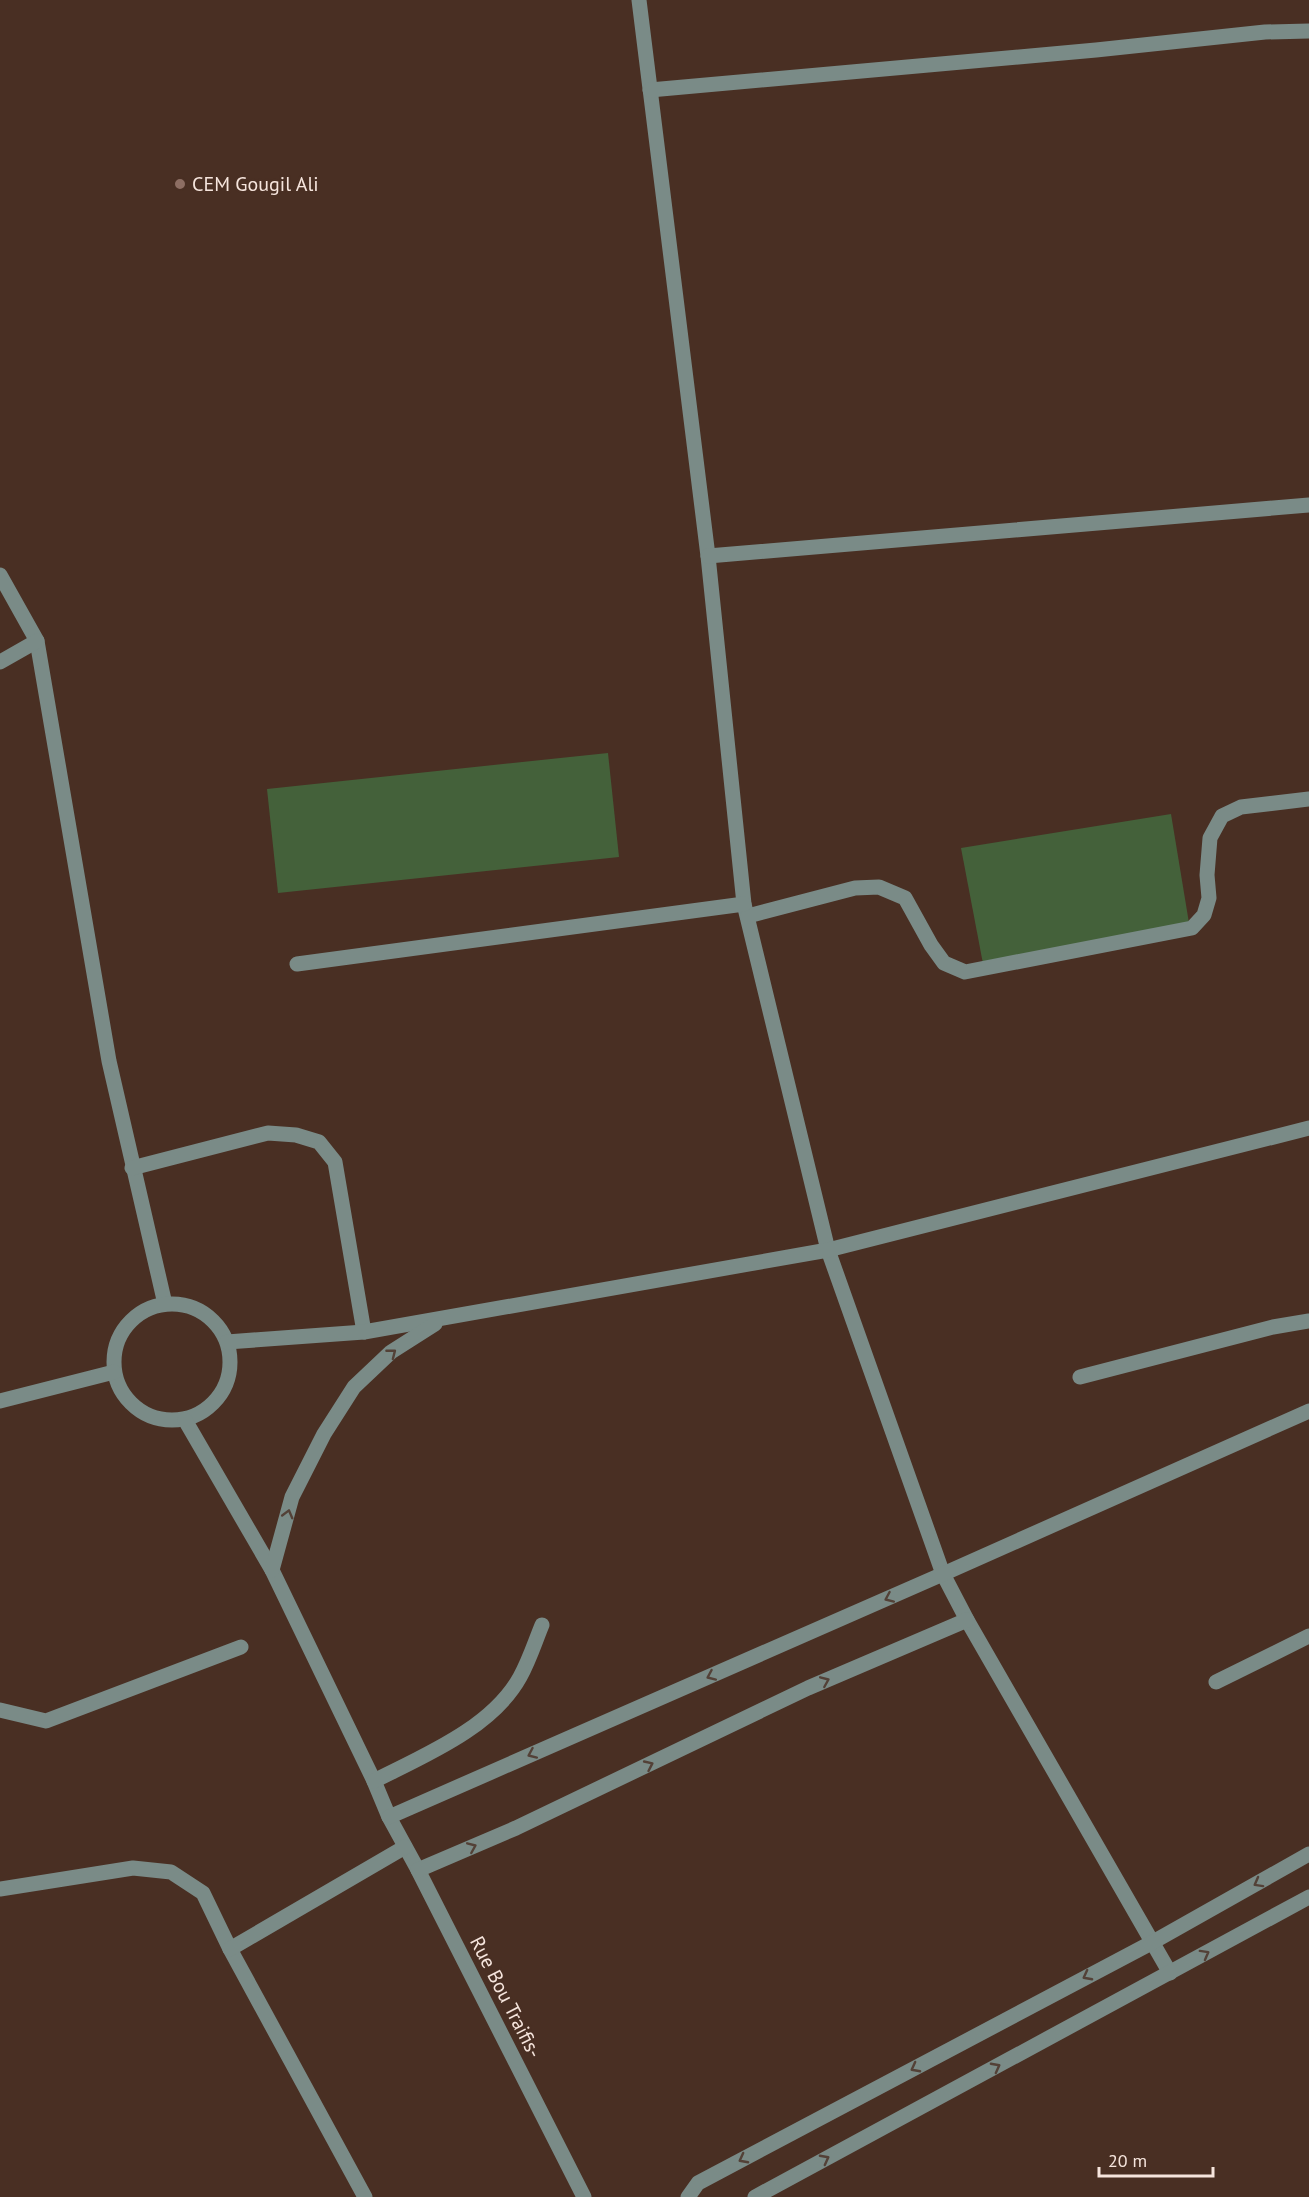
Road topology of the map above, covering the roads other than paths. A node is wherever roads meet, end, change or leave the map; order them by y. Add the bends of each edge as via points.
1 (639, 0) edge
2 (1309, 32) edge
3 (650, 90) junction
4 (1309, 505) edge
5 (708, 556) junction
6 (0, 575) edge
7 (37, 641) junction
8 (0, 662) edge
9 (1309, 799) edge
10 (746, 910) junction
11 (297, 964) dead end
12 (1309, 1128) edge
13 (132, 1168) junction
14 (828, 1250) junction
15 (165, 1304) junction
16 (441, 1320) junction
17 (1309, 1321) edge
18 (364, 1332) junction
19 (227, 1342) junction
20 (114, 1372) junction
21 (1080, 1377) dead end
22 (0, 1401) edge
23 (1309, 1411) edge
24 (185, 1420) junction
25 (272, 1570) junction
26 (943, 1575) junction
27 (967, 1620) junction
28 (542, 1626) dead end
29 (1309, 1636) edge
30 (241, 1647) dead end
31 (1216, 1682) dead end
32 (0, 1710) edge
33 (374, 1781) junction
34 (388, 1817) junction
35 (405, 1847) junction
36 (1309, 1854) edge
37 (418, 1870) junction
38 (0, 1889) edge
39 (1309, 1897) edge
40 (1153, 1941) junction
41 (230, 1949) junction
42 (1170, 1973) junction
43 (365, 2197) edge
44 (584, 2197) edge
45 (688, 2197) edge
46 (754, 2197) edge

1 - 3 street
2 - 3 street via 1265,32
3 - 5 street
4 - 5 street
5 - 10 street
6 - 7 street
7 - 8 street
7 - 13 street via 109,1061
9 - 10 street via 1240,807 1222,816 1210,838 1209,898 1204,915 1192,928 965,972 944,963 905,898 879,887 855,888
10 - 11 street
10 - 14 street
12 - 14 street
13 - 15 street
13 - 18 street via 268,1133 297,1135 319,1142 335,1162
14 - 16 street
14 - 26 street
15 - 19 street via 203,1312 218,1325
15 - 20 street via 145,1309 130,1320 119,1335
16 - 18 street
25 -> 16 street via 292,1497 324,1434 354,1387 392,1352
17 - 21 street
18 - 19 street
19 - 24 street via 231,1362 228,1382 218,1399
20 - 22 street
20 - 24 street via 131,1405 147,1415
23 - 26 street
24 - 25 street, Rue Bou Traifis-
25 - 33 street, Rue Bou Traifis-
26 - 27 street
26 -> 34 street
37 -> 27 street via 516,1828 808,1688
27 - 40 street
28 - 33 street via 520,1678 495,1709 454,1741
29 - 31 street
30 - 32 street via 46,1721
33 - 34 street, Rue Bou Traifis-
34 - 35 street, Rue Bou Traifis-
35 - 37 street, Rue Bou Traifis-
35 - 41 street
36 -> 40 street
37 - 44 street, Rue Bou Traifis-
38 - 41 street via 134,1868 171,1872 203,1893
42 -> 39 street
40 - 42 street
40 -> 45 street via 698,2183
41 - 43 street
46 -> 42 street

